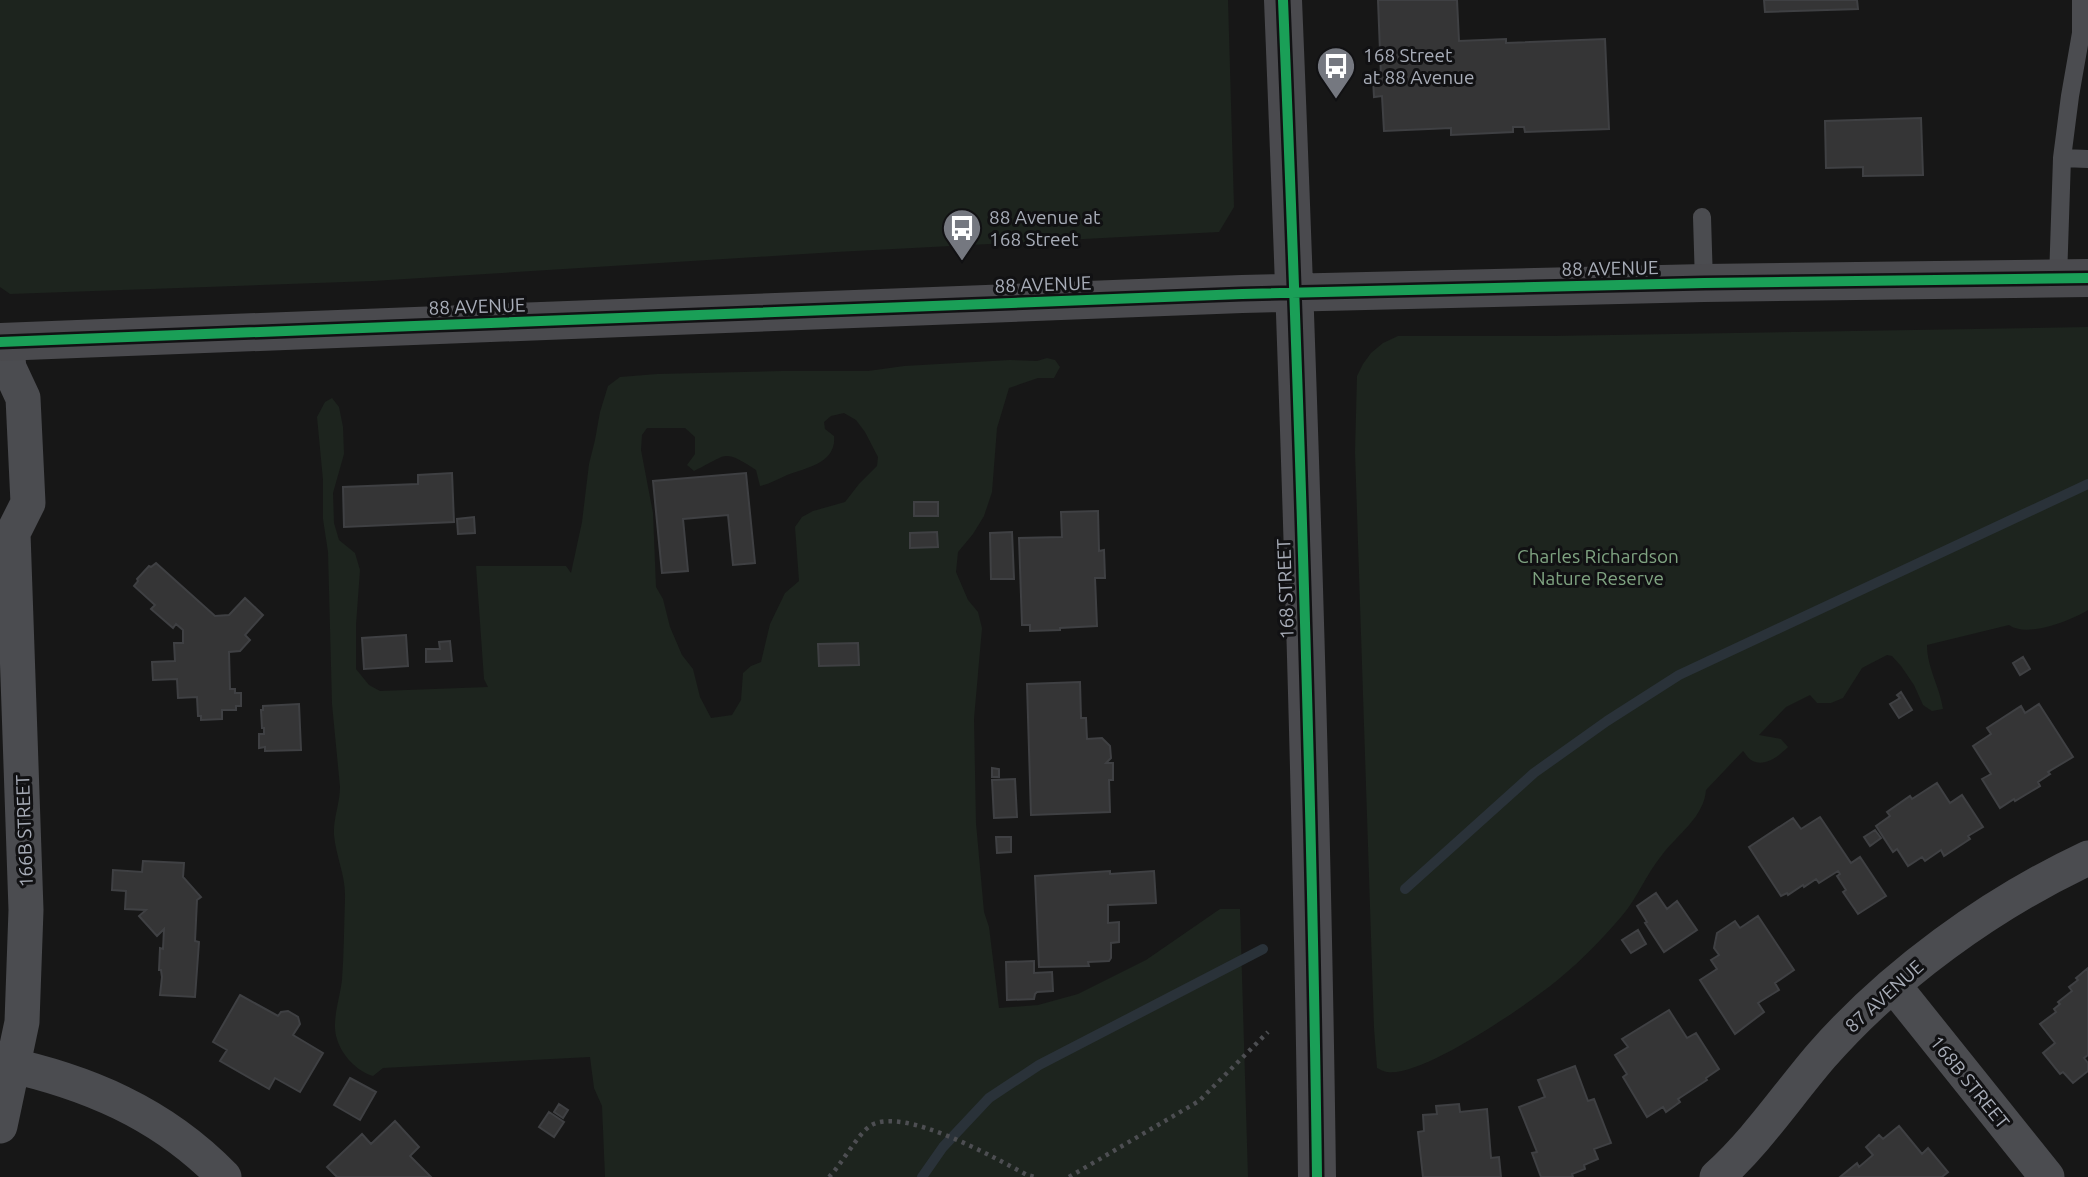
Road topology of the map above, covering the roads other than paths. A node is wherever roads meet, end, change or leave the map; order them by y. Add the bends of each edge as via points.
1 (1283, 0) edge
2 (2081, 0) edge
3 (2062, 158) junction
4 (2088, 159) edge
5 (1702, 216) dead end
6 (2073, 278) edge
7 (1704, 283) junction
8 (1295, 293) junction
9 (8, 366) edge
10 (7, 524) edge
11 (2088, 858) edge
12 (1894, 986) junction
13 (6, 1065) edge
14 (0, 1126) edge
15 (225, 1177) edge
16 (1317, 1177) edge
17 (1717, 1177) edge
18 (2047, 1177) edge

1 - 8 main road, 168 STREET
2 - 3 lane via 2081,33
3 - 4 lane
3 - 6 lane
5 - 7 lane
6 - 7 main road, 88 AVENUE
7 - 8 main road, 88 AVENUE
8 - 9 main road, 88 AVENUE
8 - 16 main road, 168 STREET
9 - 10 street, 166B STREET via 28,502
10 - 13 street, 166B STREET via 26,910 22,1022
11 - 12 street, 87 AVENUE via 1990,912
12 - 17 street, 87 AVENUE via 1829,1047 1749,1146
12 - 18 street, 168B STREET
13 - 14 street, 166B STREET
13 - 15 street via 52,1075 120,1101 170,1132

